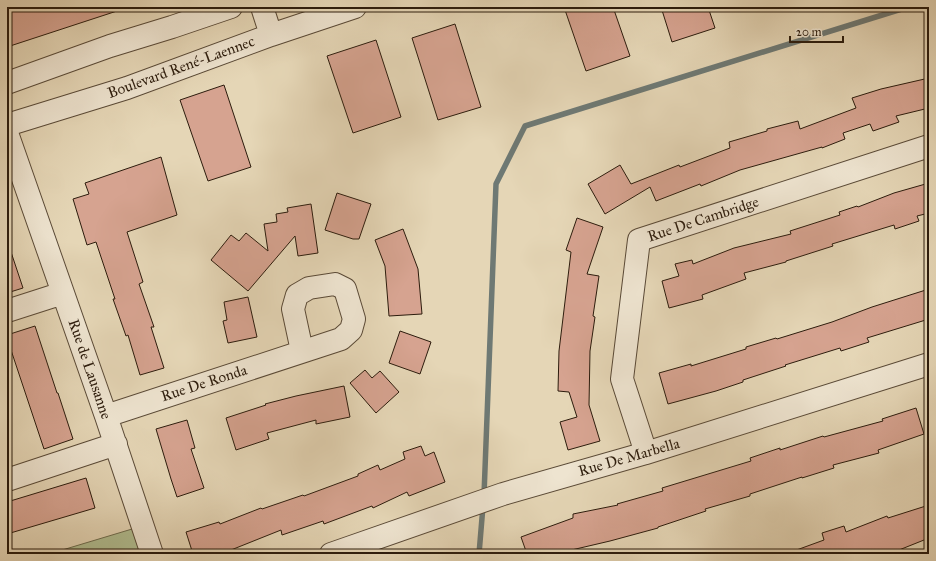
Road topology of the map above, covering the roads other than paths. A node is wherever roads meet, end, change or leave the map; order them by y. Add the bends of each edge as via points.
1 (230, 7) edge
2 (262, 7) edge
3 (355, 7) edge
4 (271, 35) junction
5 (7, 83) edge
6 (7, 125) edge
7 (7, 133) edge
8 (929, 146) edge
9 (63, 293) junction
10 (7, 311) edge
11 (302, 351) dead end
12 (929, 364) edge
13 (106, 416) junction
14 (116, 444) junction
15 (646, 453) junction
16 (7, 480) edge
17 (152, 554) edge
18 (330, 554) edge

1 - 5 street
2 - 4 street
3 - 4 street, Boulevard René-Laennec
4 - 6 street, Boulevard René-Laennec via 127,88
7 - 9 street, Rue de Lausanne
8 - 15 street, Rue De Cambridge via 639,240 622,379
9 - 10 street
9 - 13 street, Rue de Lausanne
11 - 13 street, Rue De Ronda
12 - 15 street, Rue De Marbella
13 - 14 street, Rue de Lausanne
14 - 16 street
14 - 17 street, Rue de Lausanne
15 - 18 street, Rue De Marbella via 503,494

